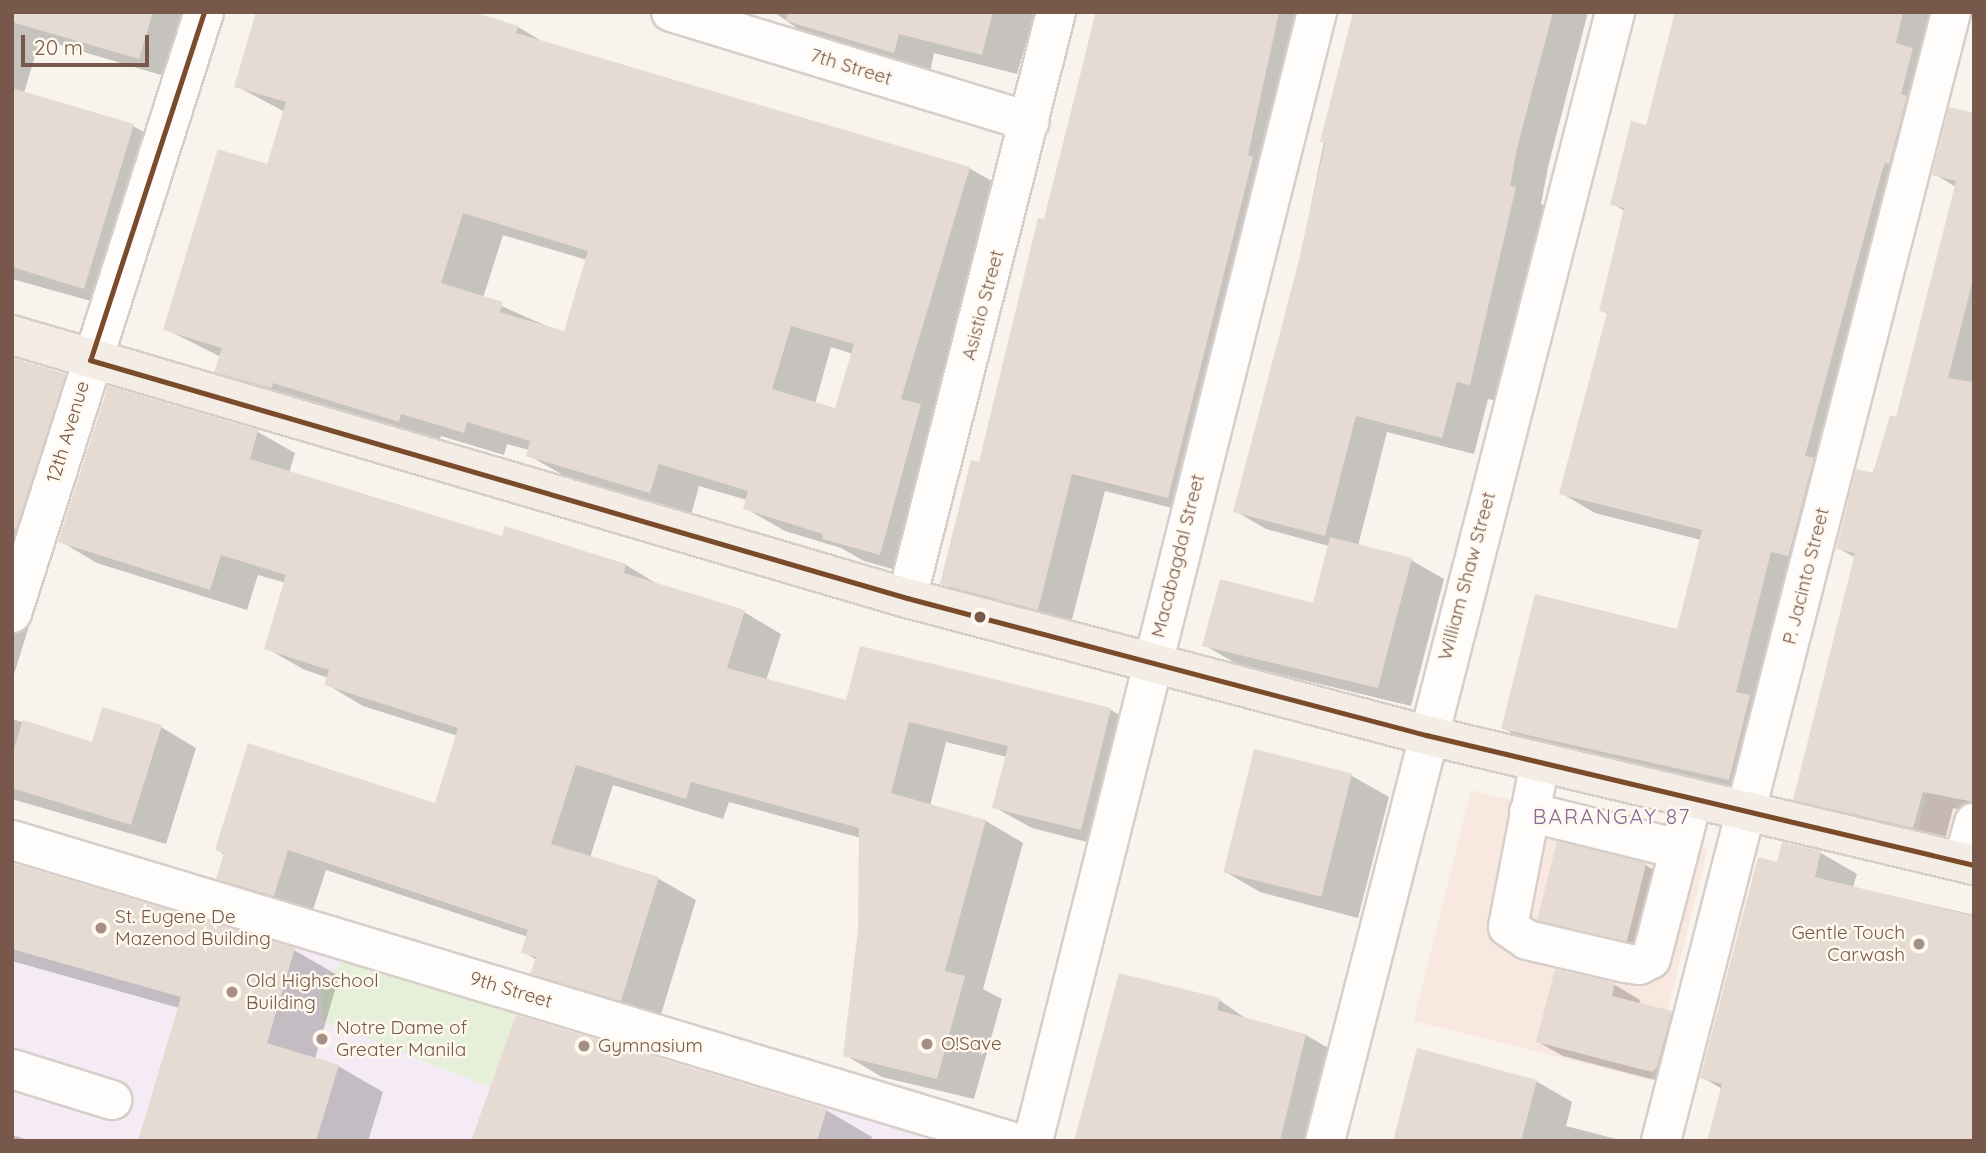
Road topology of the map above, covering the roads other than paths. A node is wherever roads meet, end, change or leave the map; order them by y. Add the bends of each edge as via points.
1 (204, 12) edge
2 (671, 12) edge
3 (1056, 12) edge
4 (1317, 12) edge
5 (1615, 12) edge
6 (1951, 12) edge
7 (1030, 122) junction
8 (12, 335) edge
9 (90, 360) junction
10 (907, 598) junction
11 (12, 613) edge
12 (1152, 659) junction
13 (1426, 735) junction
14 (1540, 762) junction
15 (1693, 797) junction
16 (1746, 810) junction
17 (1529, 812) junction
18 (1974, 823) edge
19 (12, 840) edge
20 (1679, 849) junction
21 (1968, 863) edge
22 (12, 1069) edge
23 (112, 1100) dead end
24 (1010, 1141) edge
25 (1033, 1141) edge
26 (1325, 1141) edge
27 (1661, 1141) edge

1 - 9 street, 12th Avenue
2 - 7 street, 7th Street
3 - 7 street, Asistio Street
4 - 12 street, Macabagdal Street
5 - 13 street, William Shaw Street
6 - 16 street, P. Jacinto Street
7 - 10 street, Asistio Street
8 - 9 main road
9 - 10 main road
9 - 11 street, 12th Avenue
10 - 12 main road
12 - 13 main road
12 - 25 street, Macabagdal Street
13 - 14 main road
13 - 26 street, William Shaw Street
14 - 15 main road
14 - 17 street
15 - 16 main road
15 - 20 street
16 - 21 main road
16 - 27 street, P. Jacinto Street
17 - 20 street
17 - 20 street via 1507,927 1527,940 1625,963 1639,965 1651,959
18 - 21 street
19 - 24 street, 9th Street
22 - 23 street

